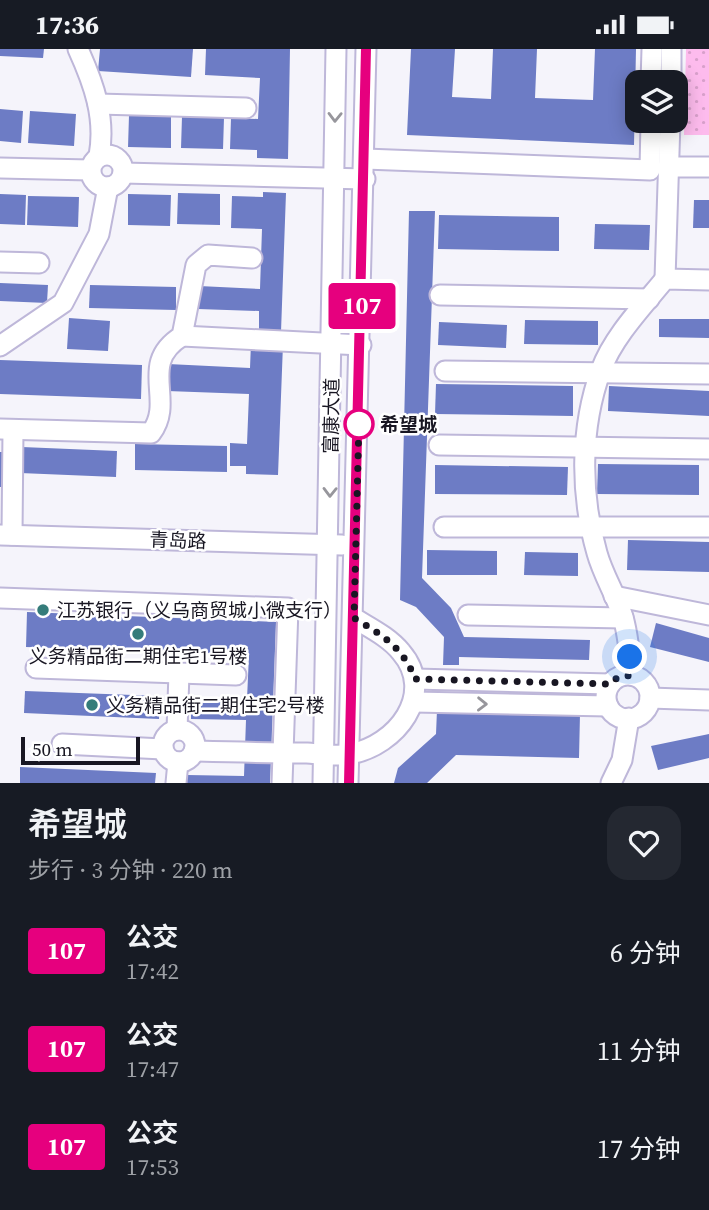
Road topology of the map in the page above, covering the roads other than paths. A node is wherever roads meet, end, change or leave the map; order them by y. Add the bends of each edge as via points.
1 (78, 49) edge
2 (336, 49) edge
3 (366, 49) edge
4 (652, 49) edge
5 (671, 49) edge
6 (652, 70) edge
7 (671, 70) edge
8 (98, 103) junction
9 (246, 108) dead end
10 (651, 133) edge
11 (669, 133) edge
12 (365, 159) junction
13 (95, 163) junction
14 (668, 167) junction
15 (709, 167) edge
16 (0, 168) edge
17 (123, 173) junction
18 (334, 178) junction
19 (365, 179) junction
20 (108, 187) junction
21 (251, 258) dead end
22 (0, 262) edge
23 (39, 263) dead end
24 (666, 279) junction
25 (709, 280) edge
26 (440, 295) dead end
27 (649, 299) junction
28 (182, 336) junction
29 (332, 343) junction
30 (361, 345) junction
31 (0, 346) edge
32 (445, 371) dead end
33 (600, 373) junction
34 (709, 375) edge
35 (6, 430) edge
36 (439, 445) dead end
37 (585, 447) junction
38 (709, 449) edge
39 (444, 527) dead end
40 (591, 527) junction
41 (709, 527) edge
42 (3, 539) edge
43 (329, 545) junction
44 (356, 546) junction
45 (614, 596) junction
46 (0, 598) edge
47 (468, 615) dead end
48 (709, 615) edge
49 (354, 618) junction
50 (623, 618) junction
51 (36, 668) dead end
52 (179, 673) junction
53 (236, 675) dead end
54 (631, 675) junction
55 (415, 679) junction
56 (610, 684) junction
57 (649, 698) junction
58 (709, 700) edge
59 (414, 702) junction
60 (608, 706) junction
61 (629, 718) junction
62 (177, 730) junction
63 (62, 744) dead end
64 (163, 749) junction
65 (194, 751) junction
66 (283, 753) junction
67 (323, 754) junction
68 (349, 754) junction
69 (178, 762) junction
70 (176, 783) edge
71 (282, 783) edge
72 (323, 783) edge
73 (348, 783) edge
74 (611, 783) edge

1 - 8 street
2 -> 18 street, 富康大道
3 - 12 street, 富康大道
4 - 6 street
5 - 7 street
8 - 9 street
8 - 13 street via 103,127
10 - 12 street via 649,170
11 - 14 street
12 - 19 street, 富康大道
13 - 16 street
13 - 17 street via 115,157
13 - 20 street via 97,185
14 - 15 street
14 - 24 street
17 - 18 street
17 - 20 street via 118,183
18 - 19 street
18 - 29 street, 富康大道
19 - 30 street, 富康大道
20 - 31 street via 99,234 68,297
21 - 28 street via 208,255 200,260 190,282
22 - 23 street
24 - 25 street
24 - 27 street
26 - 27 street
27 - 33 street
28 - 29 street
28 - 35 street via 167,345 160,357 158,423 151,433
29 - 30 street
29 -> 43 street, 富康大道
30 - 44 street, 富康大道
32 - 33 street
33 - 34 street
33 - 37 street
35 - 42 street
36 - 37 street
37 - 38 street
37 - 40 street
39 - 40 street
40 - 41 street
40 - 45 street
42 - 43 street, 青岛路
43 - 44 street, 青岛路
43 - 67 street, 富康大道
44 - 49 street, 富康大道
45 - 48 street
45 - 50 street
46 - 66 street via 288,608
47 - 50 street
49 - 55 street via 402,652
49 - 68 street, 富康大道
50 - 54 street
51 - 52 street
52 - 53 street
52 - 62 street
54 - 56 street
54 - 57 street via 647,686
55 - 56 street
55 - 59 street
56 - 60 street
57 - 58 street
57 - 61 street via 641,714
59 -> 60 street
59 - 68 street via 390,736
60 - 61 street via 615,715
61 - 74 street via 622,760
62 - 64 street via 164,738
62 - 65 street via 192,736
63 - 64 street
64 - 69 street via 168,758
65 - 66 street
65 - 69 street
66 - 67 street
66 - 71 street
67 - 68 street
67 - 72 street, 富康大道
68 - 73 street, 富康大道
69 - 70 street

